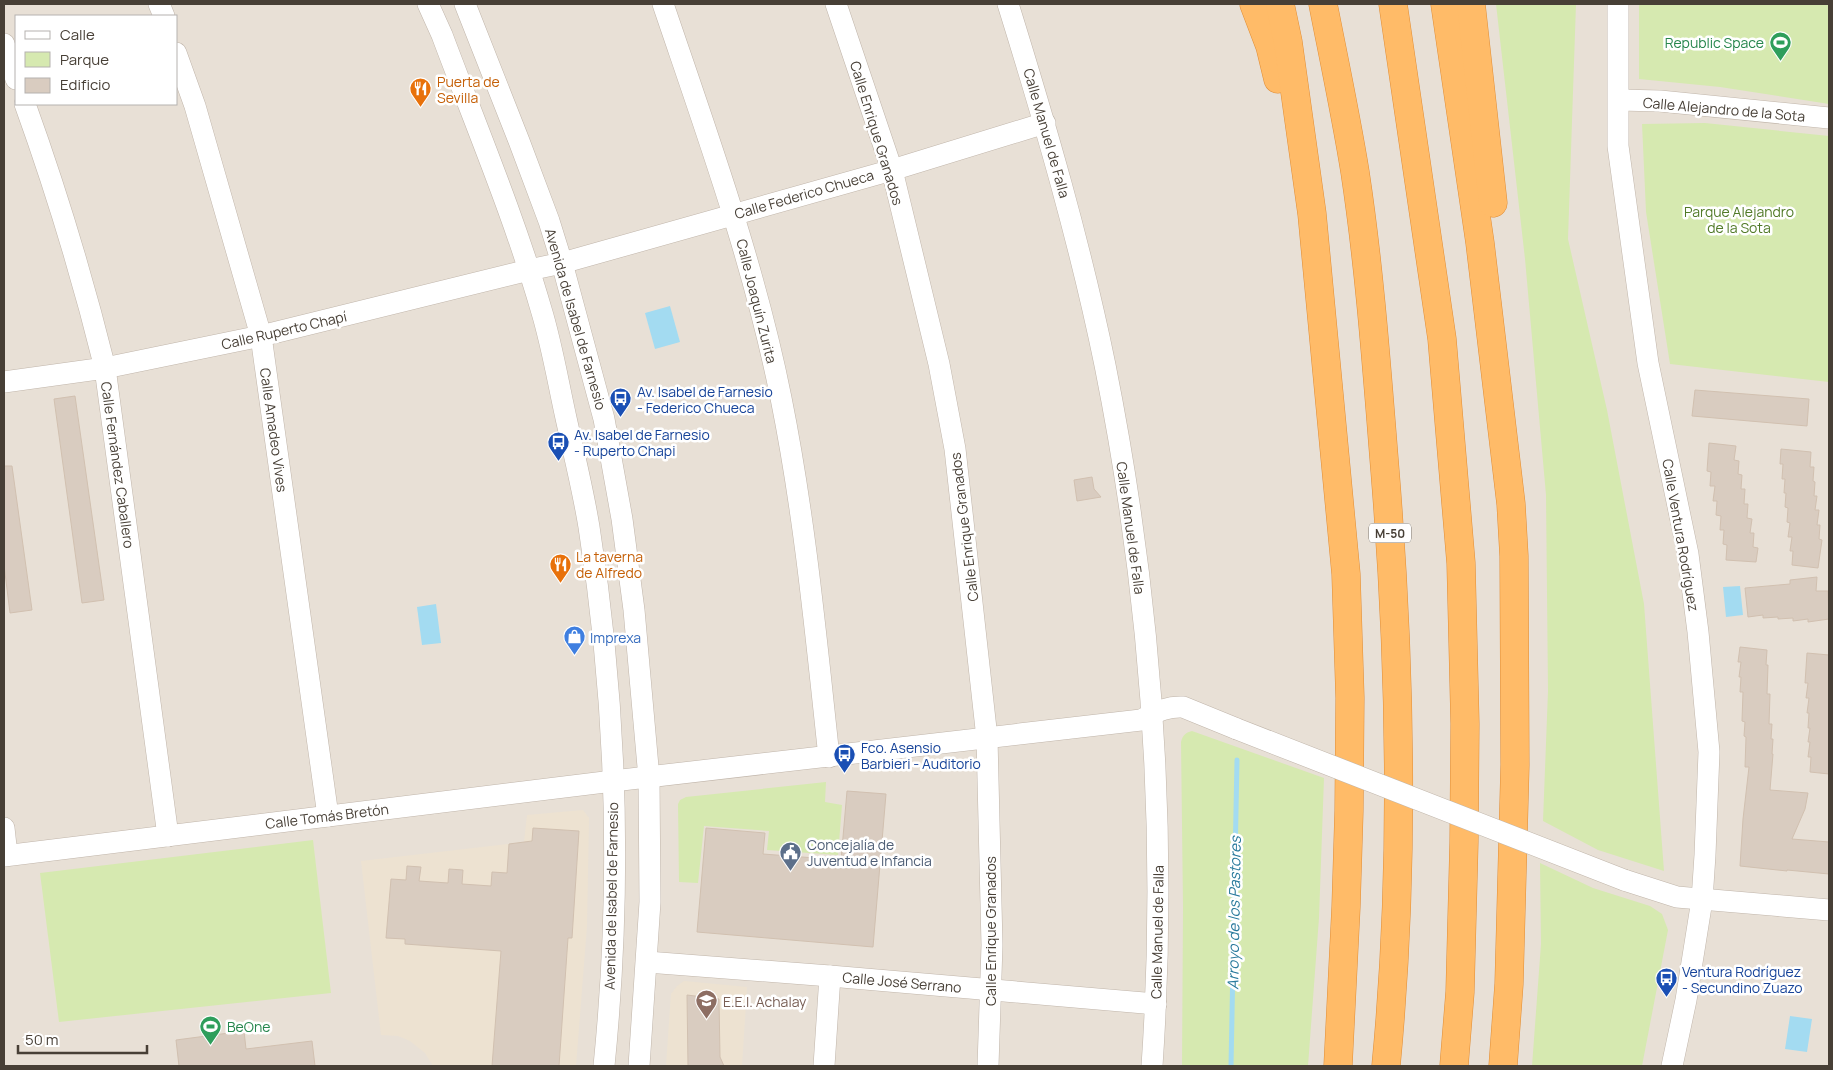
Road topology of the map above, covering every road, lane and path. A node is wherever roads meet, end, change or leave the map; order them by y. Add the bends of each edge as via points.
1 (428, 4) edge
2 (465, 4) edge
3 (663, 4) edge
4 (836, 4) edge
5 (1008, 4) edge
6 (1254, 4) edge
7 (1280, 4) edge
8 (1323, 4) edge
9 (1393, 4) edge
10 (1445, 4) edge
11 (1471, 4) edge
12 (1618, 4) edge
13 (4, 44) edge
14 (178, 59) edge
15 (15, 76) edge
16 (1619, 100) junction
17 (25, 105) edge
18 (1829, 118) edge
19 (1045, 123) junction
20 (892, 170) junction
21 (734, 214) junction
22 (1312, 214) junction
23 (562, 263) junction
24 (529, 270) junction
25 (261, 336) junction
26 (105, 368) junction
27 (4, 382) edge
28 (1511, 504) junction
29 (1151, 714) junction
30 (987, 738) junction
31 (829, 757) junction
32 (650, 778) junction
33 (613, 781) junction
34 (328, 816) junction
35 (4, 828) edge
36 (168, 836) junction
37 (6, 855) edge
38 (1702, 900) junction
39 (1829, 910) edge
40 (647, 962) junction
41 (830, 976) junction
42 (991, 989) junction
43 (1156, 1004) junction
44 (604, 1066) edge
45 (639, 1066) edge
46 (824, 1066) edge
47 (988, 1066) edge
48 (1152, 1066) edge
49 (1338, 1066) edge
50 (1386, 1066) edge
51 (1454, 1066) edge
52 (1503, 1066) edge
53 (1672, 1066) edge

1 - 24 street, Avenida de Isabel de Farnesio via 517,231
2 - 23 street, Avenida de Isabel de Farnesio via 549,221
3 - 21 street, Calle Joaquín Zurita
4 - 20 street, Calle Enrique Granados
5 - 19 street, Calle Manuel de Falla
6 - 22 highway via 1270,46
7 - 22 highway
8 - 50 highway, M-50 via 1355,172 1375,340 1393,572 1399,773 1397,886
9 - 51 highway via 1442,339 1462,563 1464,842 1460,992
10 - 28 highway via 1480,243
11 - 28 highway via 1503,293 1514,443
12 - 16 street, Calle Ventura Rodríguez
13 - 15 street
14 - 25 street, Calle Amadeo Vives via 195,106
16 - 18 street, Calle Alejandro de la Sota via 1660,101
16 - 38 street, Calle Ventura Rodríguez via 1618,146 1648,363 1688,554 1698,632 1709,752
17 - 26 street, Calle Fernández Caballero via 61,212
19 - 20 street, Calle Federico Chueca
19 - 29 street, Calle Manuel de Falla via 1105,366 1144,612
20 - 21 street, Calle Federico Chueca
20 - 30 street, Calle Enrique Granados via 939,364 955,449
21 - 23 street, Calle Federico Chueca
21 - 31 street, Calle Joaquín Zurita via 781,397 796,477
22 - 49 highway via 1346,574 1350,698 1346,916
23 - 24 street, Calle Ruperto Chapí
23 - 32 street, Avenida de Isabel de Farnesio via 604,419 622,519
24 - 25 street, Calle Ruperto Chapí
24 - 33 street, Avenida de Isabel de Farnesio via 542,313 588,525 602,630
25 - 26 street, Calle Ruperto Chapí
25 - 34 street, Calle Amadeo Vives
26 - 27 street, Calle Ruperto Chapí
26 - 36 street, Calle Fernández Caballero
28 - 52 highway via 1515,765 1509,984
29 - 30 street, Calle Tomás Bretón via 1141,720
29 - 38 street, Calle Tomás Bretón, bridge via 1183,707 1624,880 1677,897
29 - 43 street, Calle Manuel de Falla via 1158,869
30 - 31 street, Calle Tomás Bretón
30 - 42 street, Calle Enrique Granados
31 - 32 street, Calle Tomás Bretón
32 - 33 street, Calle Tomás Bretón
32 - 40 street, Avenida de Isabel de Farnesio
33 - 34 street, Calle Tomás Bretón
33 - 44 street, Avenida de Isabel de Farnesio via 616,828 613,924
34 - 36 street, Calle Tomás Bretón
35 - 37 street
36 - 37 street, Calle Tomás Bretón
38 - 39 street, Calle Tomás Bretón
38 - 53 street, Calle Ventura Rodríguez
40 - 41 street, Calle José Serrano
40 - 45 street, Avenida de Isabel de Farnesio
41 - 42 street, Calle José Serrano
41 - 46 street
42 - 43 street, Calle José Serrano
42 - 47 street, Calle Enrique Granados
43 - 48 street, Calle Manuel de Falla

